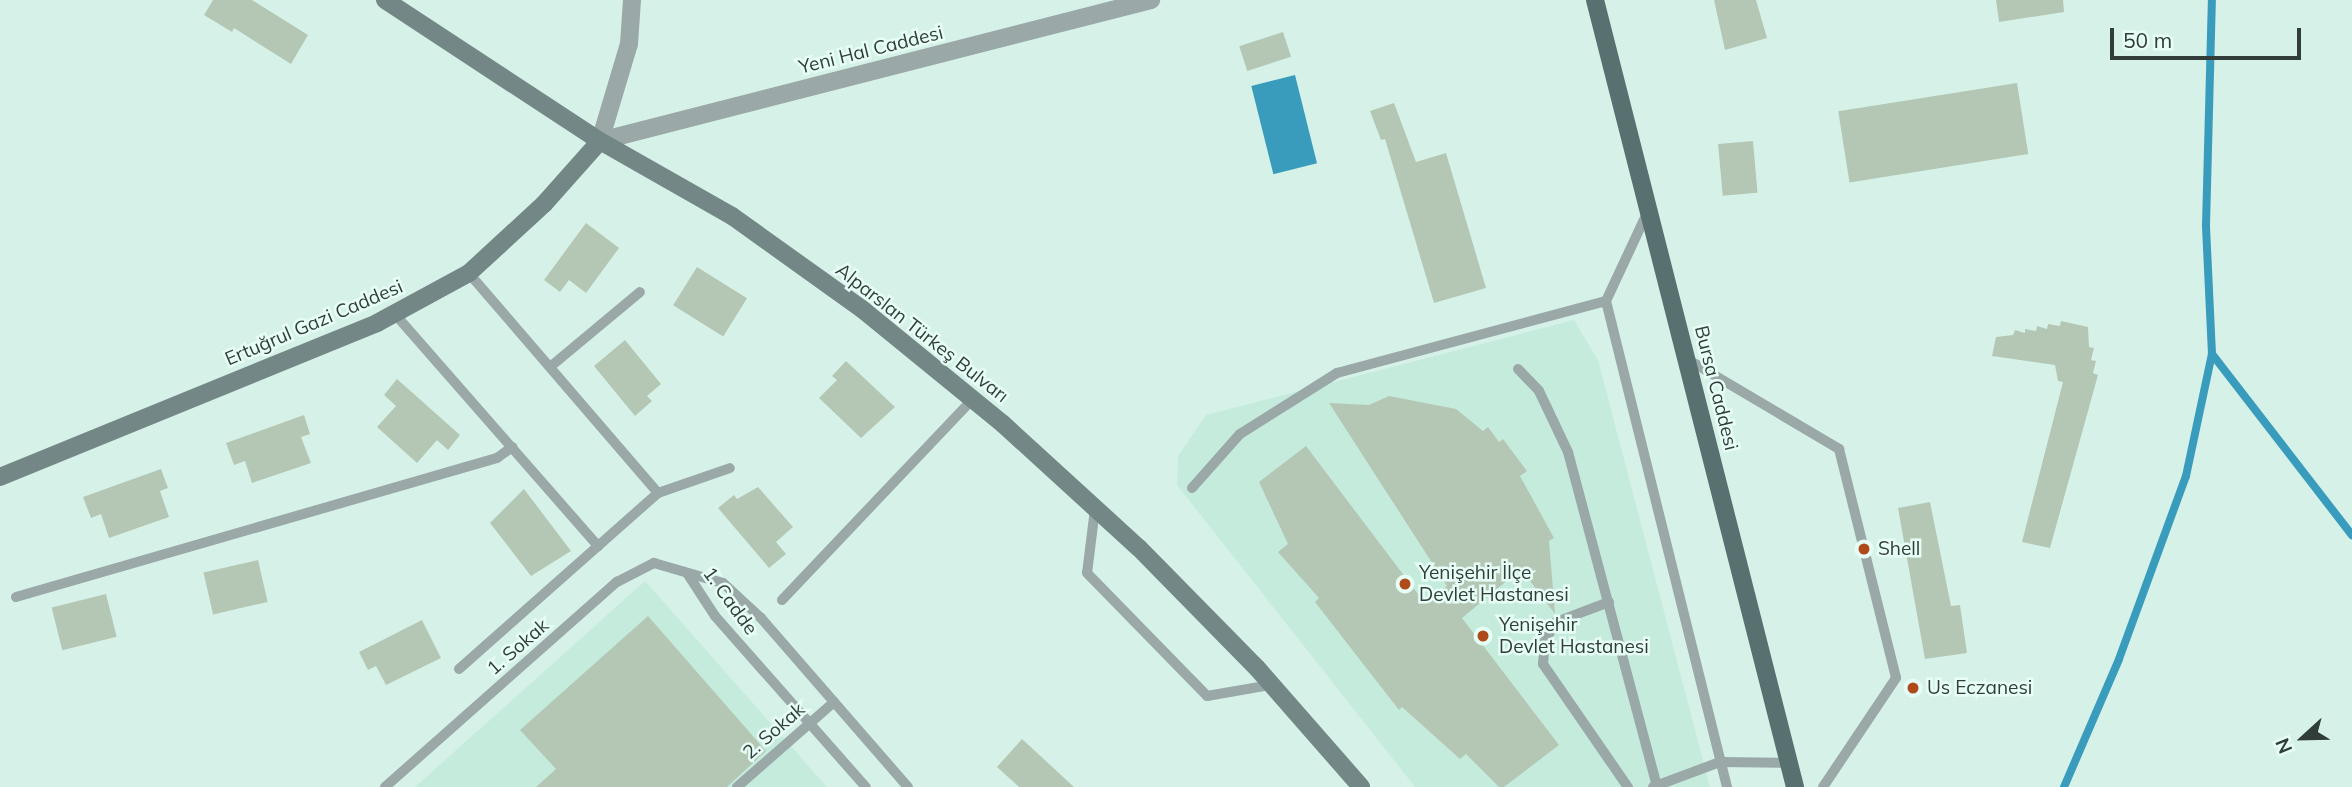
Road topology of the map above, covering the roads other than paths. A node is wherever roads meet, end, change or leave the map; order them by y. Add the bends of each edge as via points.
1 (385, 0) edge
2 (632, 0) edge
3 (1152, 0) edge
4 (1595, 0) edge
5 (600, 141) junction
6 (1648, 211) junction
7 (469, 273) junction
8 (640, 292) dead end
9 (1606, 301) junction
10 (394, 313) junction
11 (1687, 359) junction
12 (550, 367) junction
13 (1518, 369) dead end
14 (973, 399) junction
15 (512, 447) junction
16 (730, 468) dead end
17 (0, 477) edge
18 (1192, 488) dead end
19 (658, 494) junction
20 (1096, 509) junction
21 (598, 546) junction
22 (687, 573) junction
23 (16, 597) dead end
24 (782, 600) dead end
25 (1609, 602) junction
26 (459, 669) dead end
27 (1271, 685) junction
28 (834, 702) junction
29 (810, 724) junction
30 (1720, 762) junction
31 (1789, 763) junction
32 (1655, 786) edge
33 (384, 787) edge
34 (737, 787) edge
35 (866, 787) edge
36 (908, 787) edge
37 (1360, 787) edge
38 (1628, 787) edge
39 (1727, 787) edge
40 (1795, 787) edge
41 (1823, 787) edge

1 - 5 main road, Alparslan Türkeş Bulvarı
2 - 5 street via 629,44
3 - 5 street, Yeni Hal Caddesi
4 - 6 main road, Bursa Caddesi
5 - 7 main road, Ertuğrul Gazi Caddesi via 544,204
5 - 14 main road, Alparslan Türkeş Bulvarı via 732,216 862,309
6 - 9 lane
6 - 11 main road, Bursa Caddesi
7 - 10 main road, Ertuğrul Gazi Caddesi
7 - 12 lane
8 - 12 lane
9 - 18 lane via 1337,373 1240,434
9 - 30 lane
10 - 15 lane
10 - 17 main road, Ertuğrul Gazi Caddesi
11 - 31 main road, Bursa Caddesi
11 - 41 lane via 1839,449 1896,678
12 - 19 lane
13 - 25 lane via 1539,391 1568,452
14 - 20 main road, Alparslan Türkeş Bulvarı
14 - 24 lane
15 - 21 lane
15 - 23 lane via 497,458
16 - 19 lane
19 - 21 lane
20 - 27 main road, Alparslan Türkeş Bulvarı
20 - 27 lane via 1087,573 1208,696
21 - 26 lane
22 - 28 lane, 1. Cadde via 723,583 761,618
22 - 29 lane, 1. Cadde via 715,617
22 - 33 lane, 1. Sokak via 654,564 617,583
25 - 32 lane
25 - 38 lane via 1556,622 1545,641 1544,664
27 - 37 main road, Alparslan Türkeş Bulvarı
28 - 29 lane, 2. Sokak
28 - 36 lane, 1. Cadde
29 - 34 lane, 2. Sokak
29 - 35 lane, 1. Cadde
30 - 31 lane
30 - 32 lane
30 - 39 lane
31 - 40 main road, Bursa Caddesi

